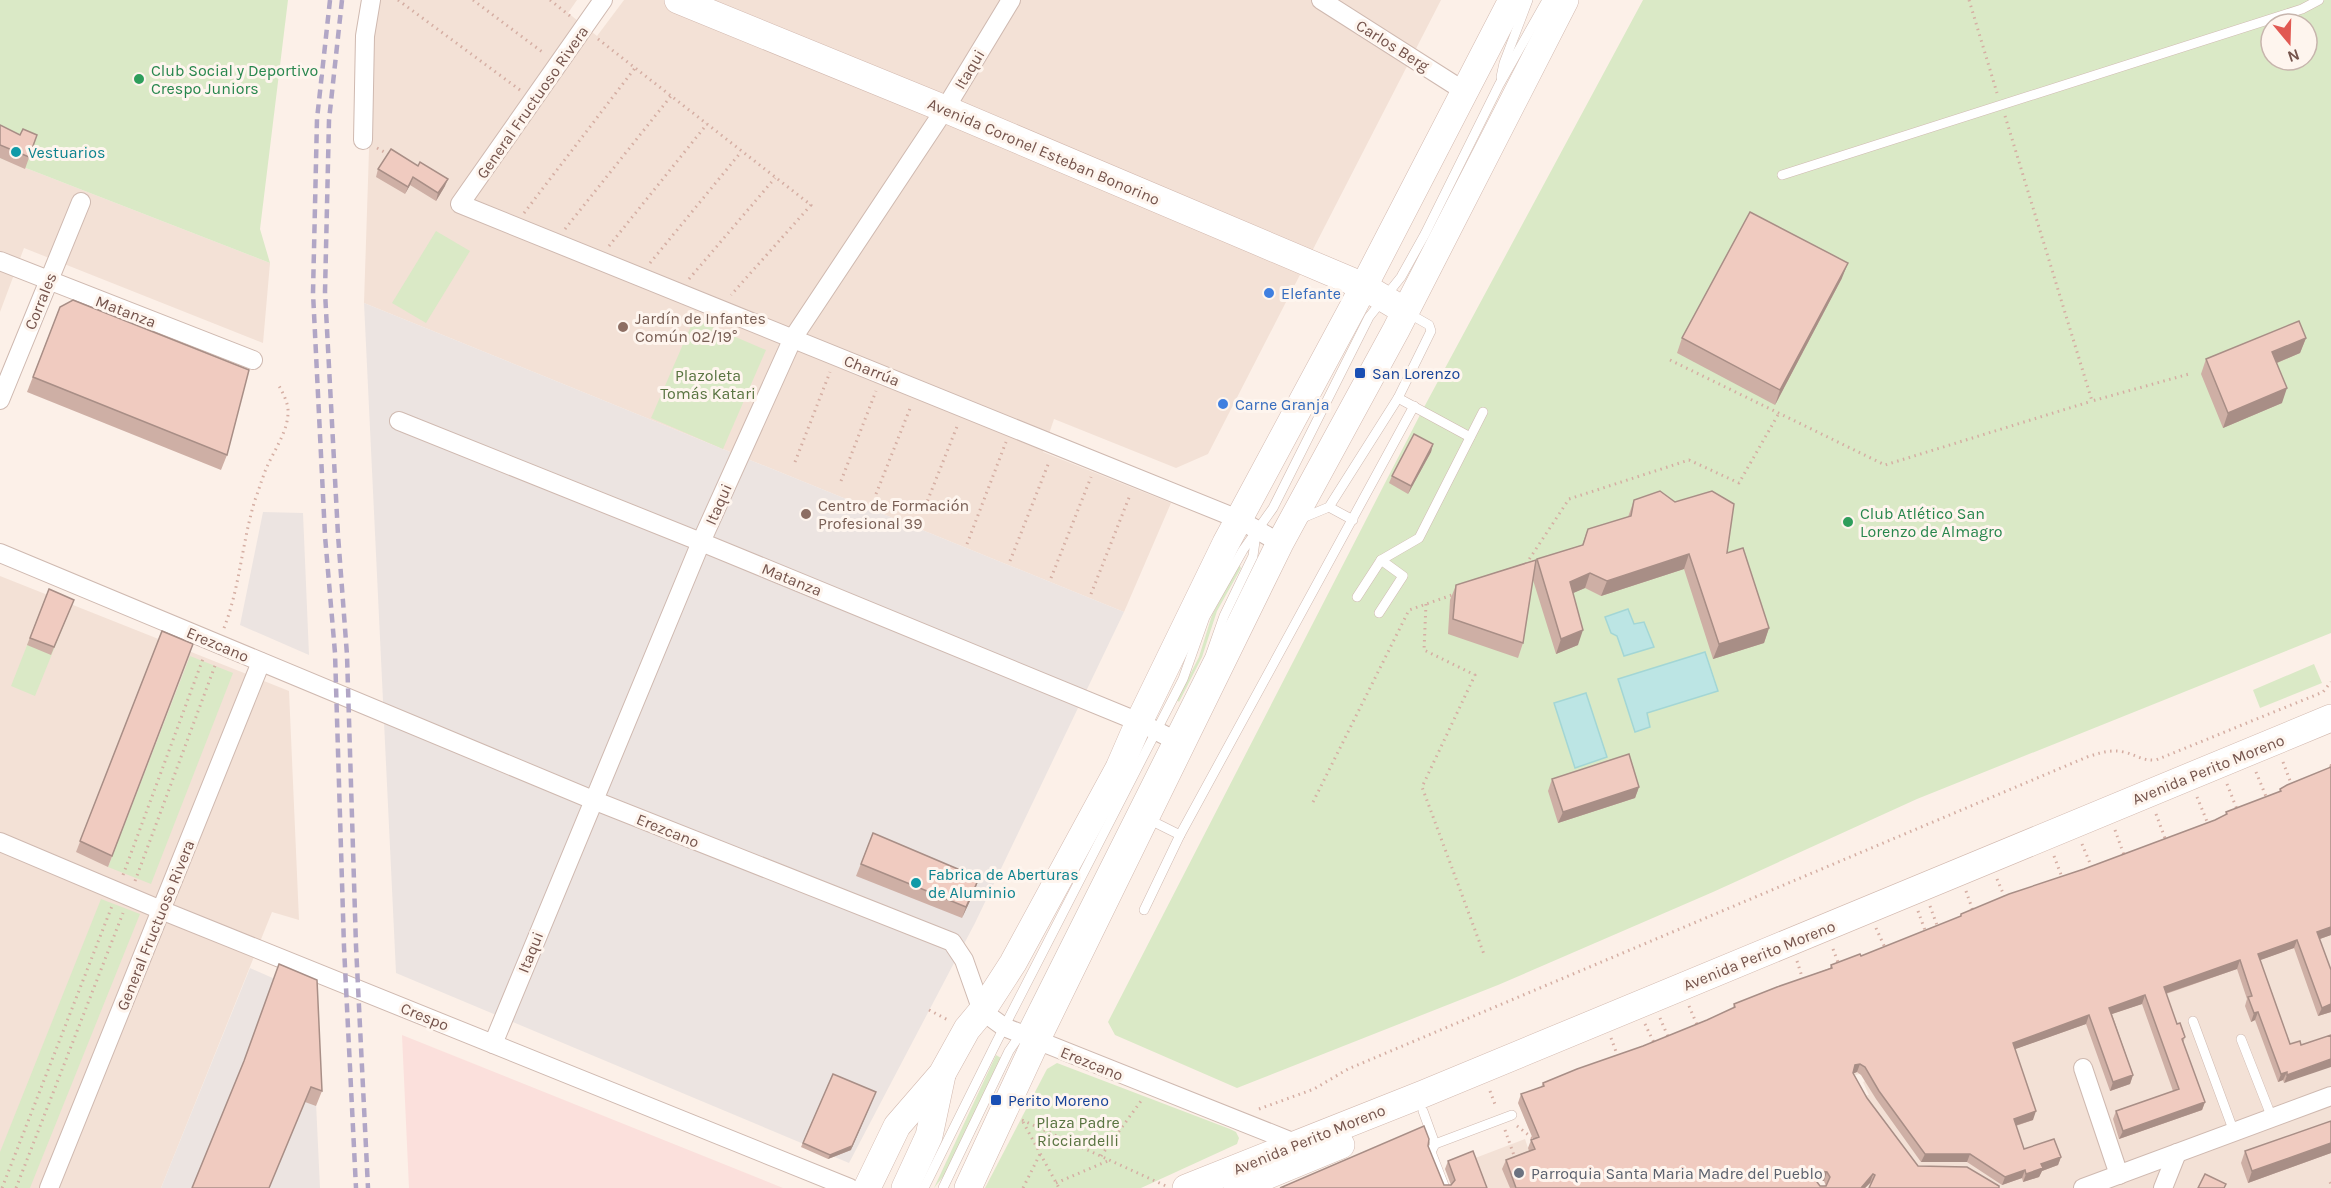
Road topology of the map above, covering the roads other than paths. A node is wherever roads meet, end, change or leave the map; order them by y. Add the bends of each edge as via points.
1 (371, 0) edge
2 (603, 0) edge
3 (678, 0) edge
4 (1011, 0) edge
5 (1321, 0) edge
6 (1512, 0) edge
7 (1528, 0) edge
8 (1547, 0) edge
9 (1565, 0) edge
10 (2319, 0) edge
11 (1499, 85) junction
12 (1464, 91) junction
13 (945, 109) junction
14 (363, 140) road end
15 (1782, 175) dead end
16 (81, 202) dead end
17 (460, 204) joint
18 (0, 261) edge
19 (48, 280) junction
20 (1384, 298) junction
21 (793, 338) junction
22 (253, 360) dead end
23 (1398, 398) junction
24 (0, 400) edge
25 (1414, 406) junction
26 (1483, 412) dead end
27 (399, 421) dead end
28 (1470, 437) junction
29 (1329, 507) junction
30 (1353, 520) junction
31 (1267, 528) junction
32 (701, 542) junction
33 (0, 553) edge
34 (1381, 560) junction
35 (1357, 597) dead end
36 (1379, 614) dead end
37 (1193, 651) junction
38 (261, 662) junction
39 (2331, 718) edge
40 (1161, 734) junction
41 (2331, 736) edge
42 (593, 800) junction
43 (1145, 818) junction
44 (1180, 835) junction
45 (0, 842) edge
46 (161, 910) junction
47 (1144, 910) dead end
48 (982, 1011) junction
49 (2193, 1021) dead end
50 (1020, 1034) junction
51 (2241, 1039) dead end
52 (493, 1044) junction
53 (2083, 1068) dead end
54 (942, 1074) junction
55 (2331, 1096) edge
56 (1423, 1111) junction
57 (1508, 1116) road end
58 (2272, 1118) junction
59 (2234, 1132) junction
60 (1296, 1143) junction
61 (1435, 1144) junction
62 (2178, 1153) junction
63 (2119, 1174) junction
64 (49, 1188) edge
65 (850, 1188) edge
66 (867, 1188) edge
67 (905, 1188) edge
68 (924, 1188) edge
69 (943, 1188) edge
70 (968, 1188) edge
71 (1186, 1188) edge
72 (1237, 1188) edge
73 (1445, 1188) edge
74 (2083, 1188) edge
75 (2163, 1188) edge

1 - 14 street via 365,36
2 - 17 street, General Fructuoso Rivera
3 - 13 main road, Avenida Coronel Esteban Bonorino
4 - 13 street, Itaqui
5 - 12 street, Carlos Berg
6 - 12 main road
7 - 11 lane
8 - 11 lane
9 - 20 main road
10 - 15 lane via 2302,9
11 - 20 lane via 1425,234
12 - 20 main road
13 - 20 main road, Avenida Coronel Esteban Bonorino
13 - 21 street, Itaqui
16 - 19 street, Corrales
17 - 21 street, Charrúa
18 - 19 street, Matanza
19 - 22 street, Matanza
19 - 24 street, Corrales
20 - 23 lane via 1429,325 1431,331
20 - 31 main road
20 - 31 main road via 1352,309
21 - 31 street, Charrúa
21 - 32 street, Itaqui
23 - 25 lane
23 - 29 lane
25 - 28 lane
25 - 30 lane
26 - 28 lane
27 - 32 street, Matanza
28 - 34 lane via 1419,538
29 - 30 lane
29 - 31 lane via 1309,517
30 - 44 lane
31 - 37 lane via 1243,550 1205,617
31 - 40 main road
31 - 40 main road
32 - 40 street, Matanza
32 - 42 street, Itaqui
33 - 38 street, Erezcano
34 - 35 lane
34 - 36 lane via 1403,576
37 - 40 lane
37 - 40 lane via 1159,703
38 - 42 street, Erezcano
38 - 46 street, General Fructuoso Rivera
39 - 60 main road, Avenida Perito Moreno via 1434,1090
40 - 43 main road
40 - 48 main road via 1114,778 1013,963
40 - 50 lane
40 - 50 lane
41 - 56 main road, Avenida Perito Moreno
42 - 48 street, Erezcano via 952,942 964,960
42 - 52 street, Itaqui
43 - 44 lane
43 - 50 main road
44 - 47 lane
45 - 46 street, Crespo
46 - 52 street, Crespo
46 - 64 street, General Fructuoso Rivera
48 - 50 street, Erezcano
48 - 54 main road via 967,1029
49 - 59 lane
50 - 60 street, Erezcano
50 - 68 lane
50 - 69 lane
50 - 70 main road via 1013,1116
51 - 58 lane
52 - 65 street, Crespo
53 - 63 street
54 - 66 main road via 897,1126
54 - 67 main road via 929,1136
55 - 58 street
56 - 61 lane
56 - 72 main road, Avenida Perito Moreno
57 - 61 lane
58 - 59 street
59 - 62 street
60 - 71 main road, Avenida Perito Moreno
61 - 73 lane via 1431,1152
62 - 63 street
62 - 75 street
63 - 74 street

